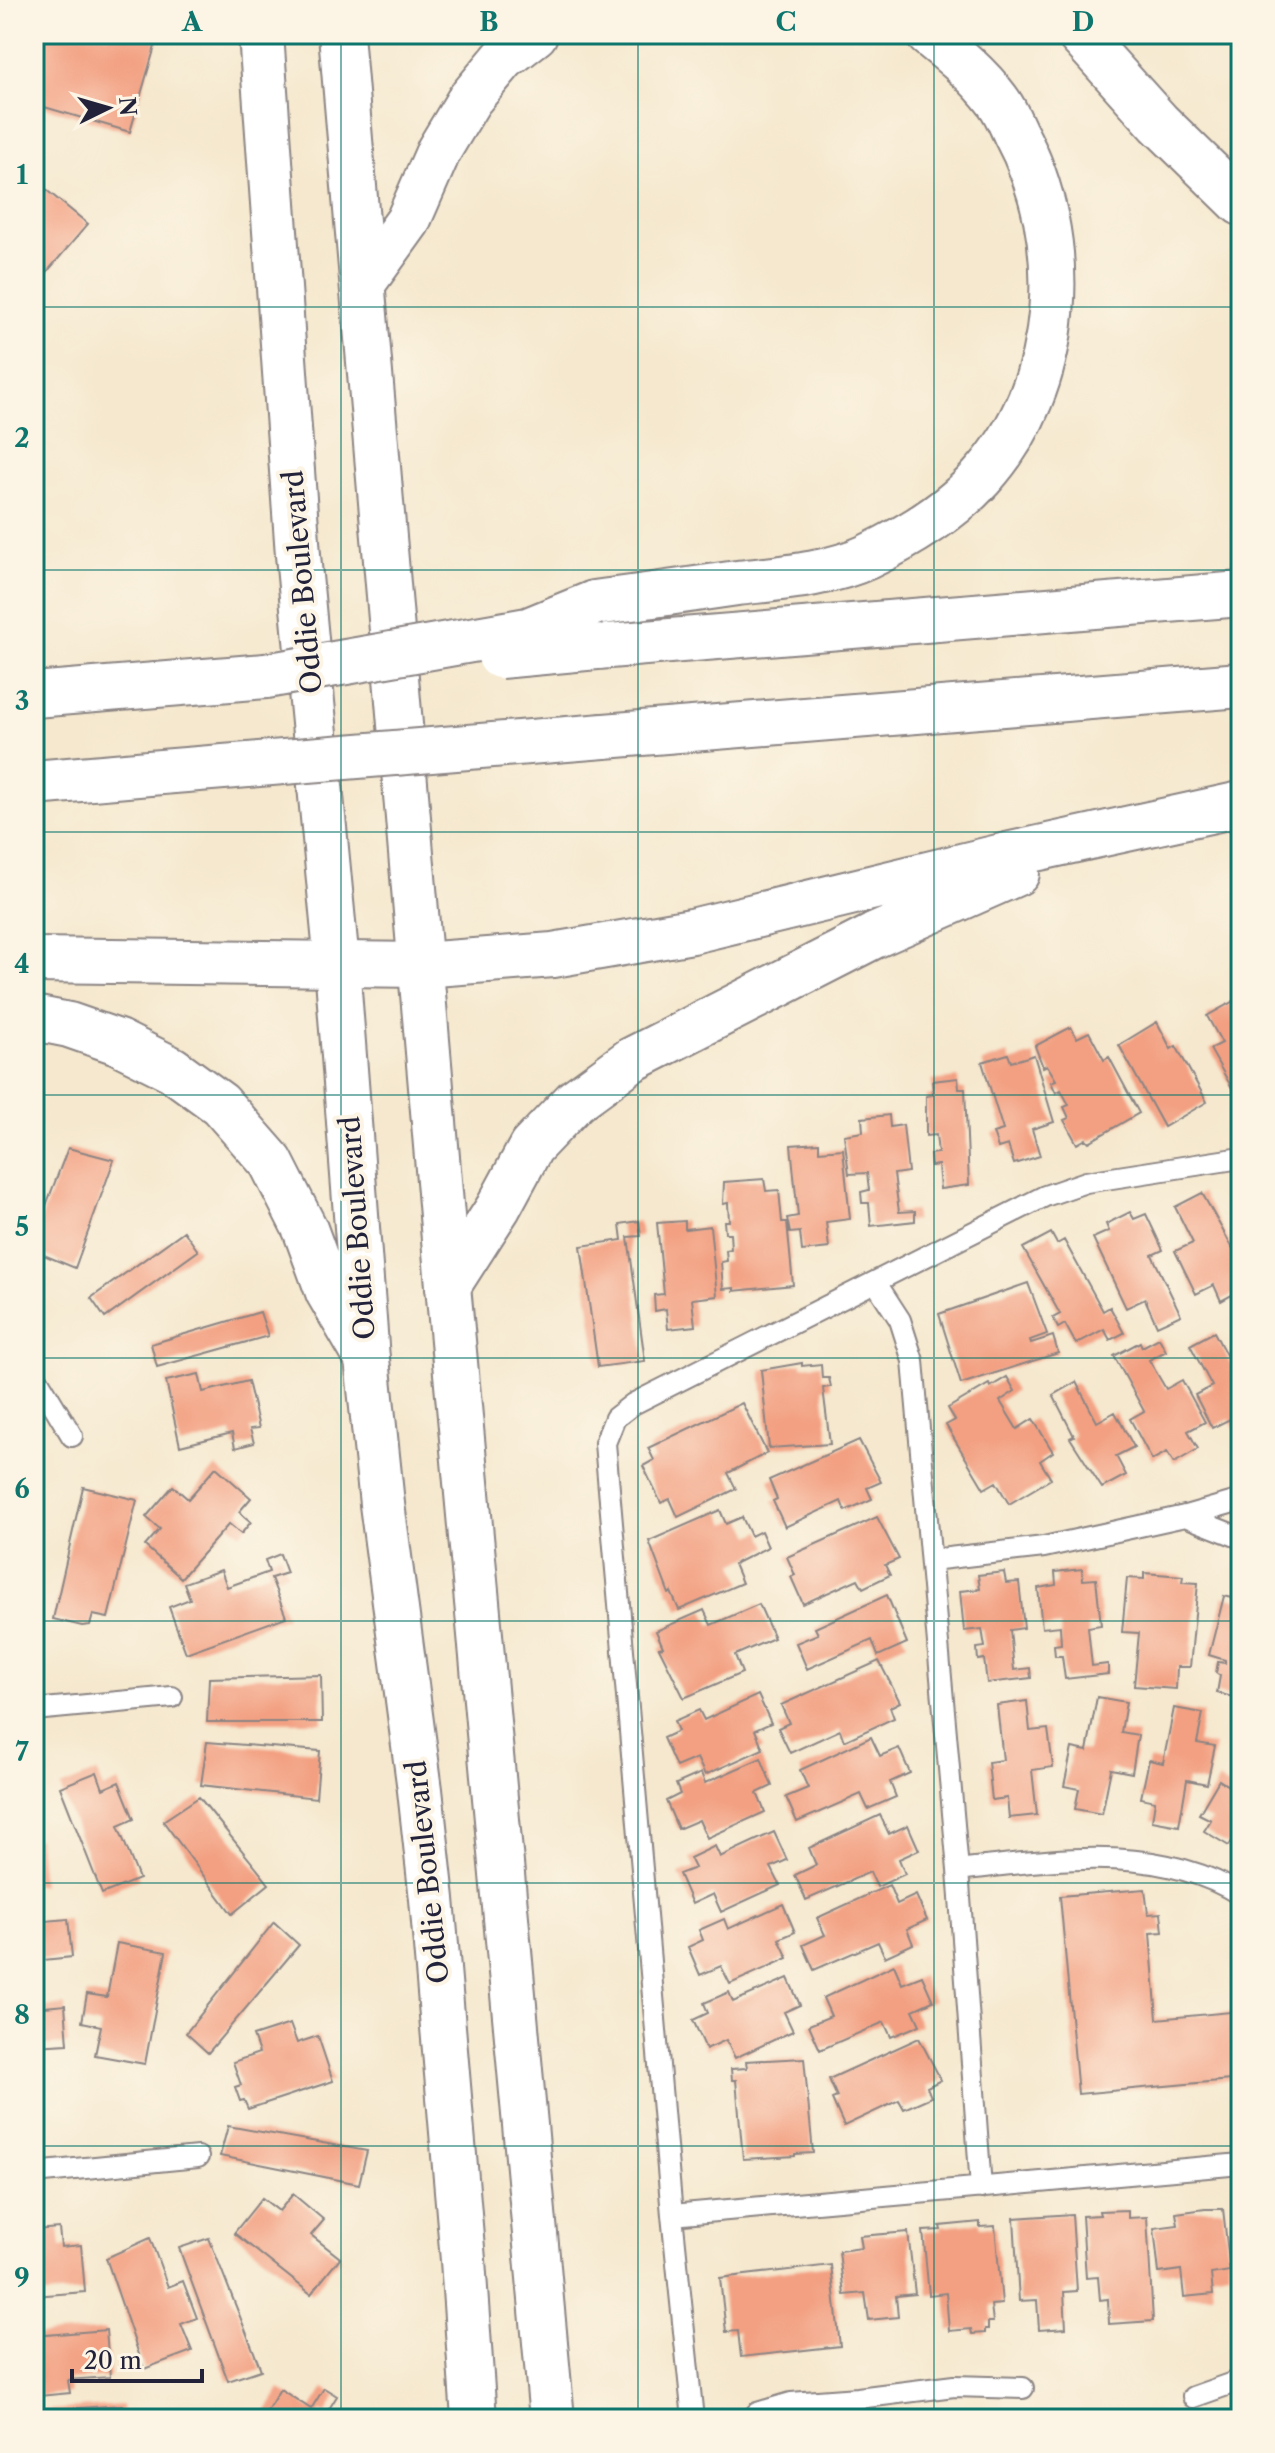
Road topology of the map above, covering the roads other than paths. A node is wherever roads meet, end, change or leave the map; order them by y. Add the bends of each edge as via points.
1 (261, 34) edge
2 (341, 34) edge
3 (535, 34) edge
4 (928, 34) edge
5 (1079, 34) edge
6 (1241, 203) edge
7 (364, 282) junction
8 (1241, 594) edge
9 (266, 676) junction
10 (1241, 685) edge
11 (34, 695) edge
12 (34, 783) edge
13 (1241, 804) edge
14 (1087, 838) junction
15 (34, 960) edge
16 (337, 964) junction
17 (421, 965) junction
18 (34, 1018) edge
19 (1241, 1158) edge
20 (876, 1283) junction
21 (448, 1286) junction
22 (367, 1359) junction
23 (34, 1373) edge
24 (72, 1436) dead end
25 (1241, 1500) edge
26 (1185, 1516) junction
27 (1241, 1538) edge
28 (931, 1560) junction
29 (172, 1697) dead end
30 (34, 1710) edge
31 (958, 1870) junction
32 (1241, 1895) edge
33 (198, 2157) dead end
34 (1241, 2164) edge
35 (34, 2173) edge
36 (981, 2188) junction
37 (672, 2215) junction
38 (1241, 2380) edge
39 (1023, 2388) dead end
40 (1193, 2397) dead end
41 (474, 2419) edge
42 (552, 2419) edge
43 (693, 2419) edge
44 (752, 2419) edge

1 - 16 main road, Oddie Boulevard via 298,555
2 - 7 main road
3 - 7 main road via 504,58 469,100 439,150 408,221
4 - 9 main road, bridge via 998,101 1030,159 1046,211 1053,262 1050,327 1035,388 1008,441 954,505 865,558 807,574 594,603 528,630
5 - 6 main road
7 - 17 main road
8 - 9 main road, bridge
9 - 11 main road
10 - 12 main road, bridge
13 - 14 main road
14 - 17 main road via 692,931 553,955
14 - 21 main road via 874,936 631,1060 575,1101 531,1147
15 - 16 main road
16 - 17 main road
16 - 22 main road, Oddie Boulevard
17 - 21 main road
18 - 22 main road via 118,1042 172,1069 220,1104 271,1162 305,1229 328,1292
19 - 20 lane via 1086,1182 1045,1196
20 - 28 lane via 900,1320 913,1361
20 - 37 lane via 633,1404 615,1418 605,1443
21 - 42 main road
22 - 41 main road, Oddie Boulevard via 432,1899
23 - 24 lane
25 - 26 lane
26 - 27 lane
26 - 28 lane via 1044,1547
28 - 31 lane
29 - 30 lane
31 - 32 lane via 1140,1860 1222,1883
31 - 36 lane
33 - 35 lane
34 - 36 lane
36 - 37 lane
37 - 43 lane
38 - 40 lane
39 - 44 lane via 954,2386 791,2403

